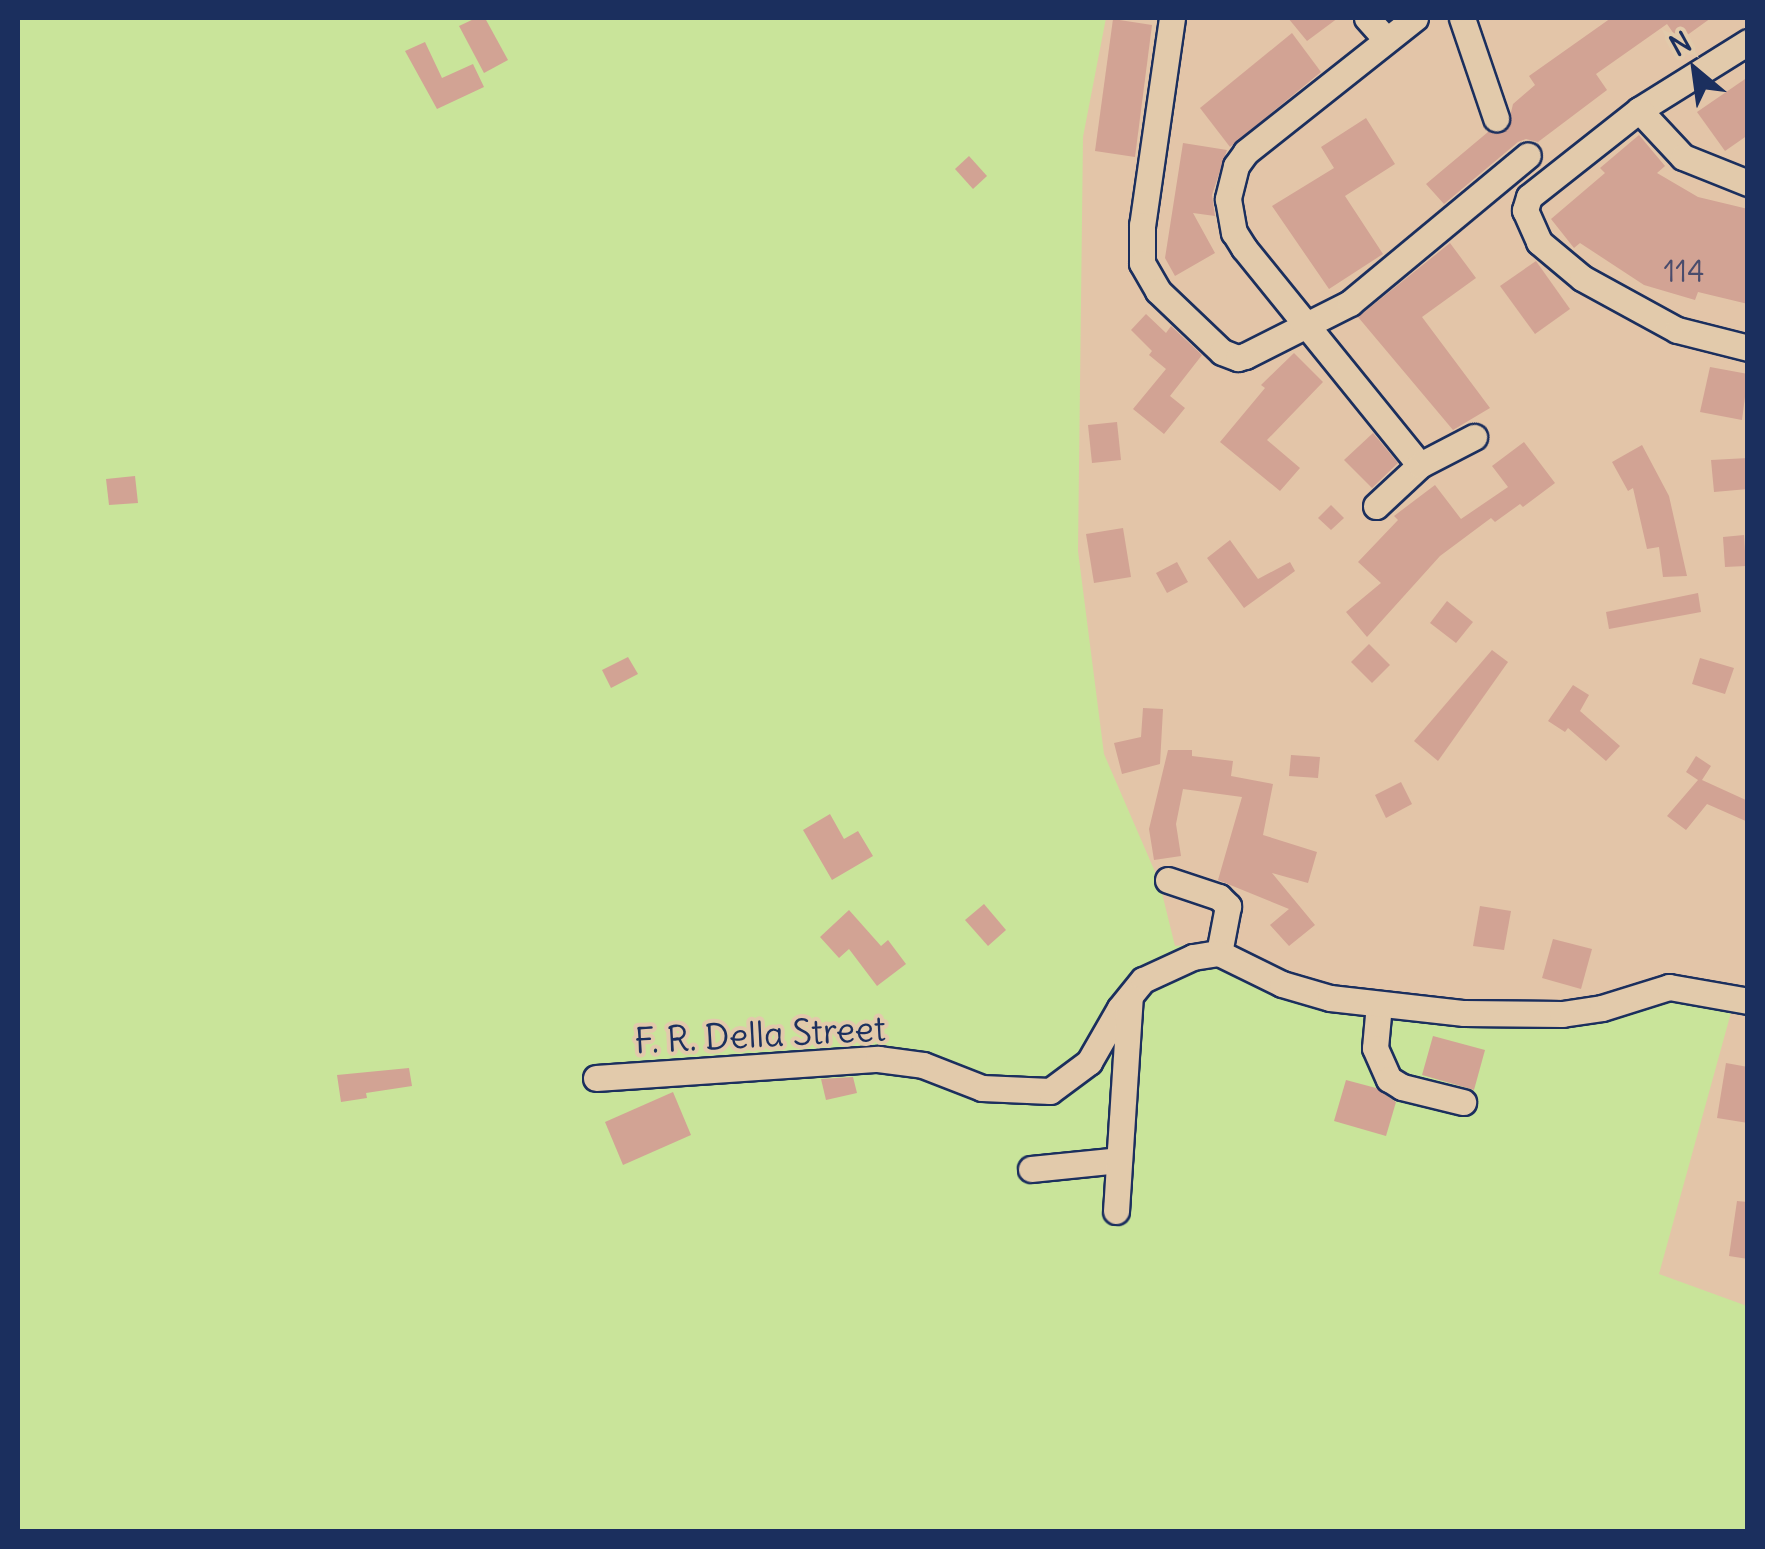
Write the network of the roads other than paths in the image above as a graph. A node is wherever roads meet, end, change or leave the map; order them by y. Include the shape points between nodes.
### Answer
1 (1172, 18) edge
2 (1367, 18) edge
3 (1415, 18) edge
4 (1462, 18) edge
5 (1386, 40) junction
6 (1748, 42) edge
7 (1639, 110) junction
8 (1496, 118) dead end
9 (1528, 155) dead end
10 (1748, 183) edge
11 (1304, 328) junction
12 (1748, 348) edge
13 (1474, 437) dead end
14 (1420, 466) junction
15 (1376, 506) dead end
16 (1168, 880) dead end
17 (1219, 953) junction
18 (1131, 992) junction
19 (1748, 1001) edge
20 (1380, 1004) junction
21 (596, 1078) dead end
22 (1463, 1102) dead end
23 (1119, 1160) junction
24 (1031, 1168) dead end
25 (1116, 1212) dead end

1 - 11 street via 1142,225 1148,277 1222,352 1238,358
2 - 5 street
3 - 5 street
4 - 8 street
5 - 11 street via 1246,152 1231,180 1234,232
6 - 7 street
7 - 10 street via 1682,157
7 - 12 street via 1529,197 1527,225 1556,259 1618,300 1676,330
9 - 11 street via 1350,303
11 - 14 street
13 - 14 street
14 - 15 street
16 - 17 street via 1224,900 1230,911
17 - 18 street, F. R. Della Street via 1162,970
17 - 20 street via 1282,984
18 - 21 street, F. R. Della Street via 1089,1062 1050,1091 982,1088 923,1066 878,1059
18 - 23 street
19 - 20 street via 1669,986 1562,1014
20 - 22 street via 1375,1048 1389,1079
23 - 24 street
23 - 25 street

